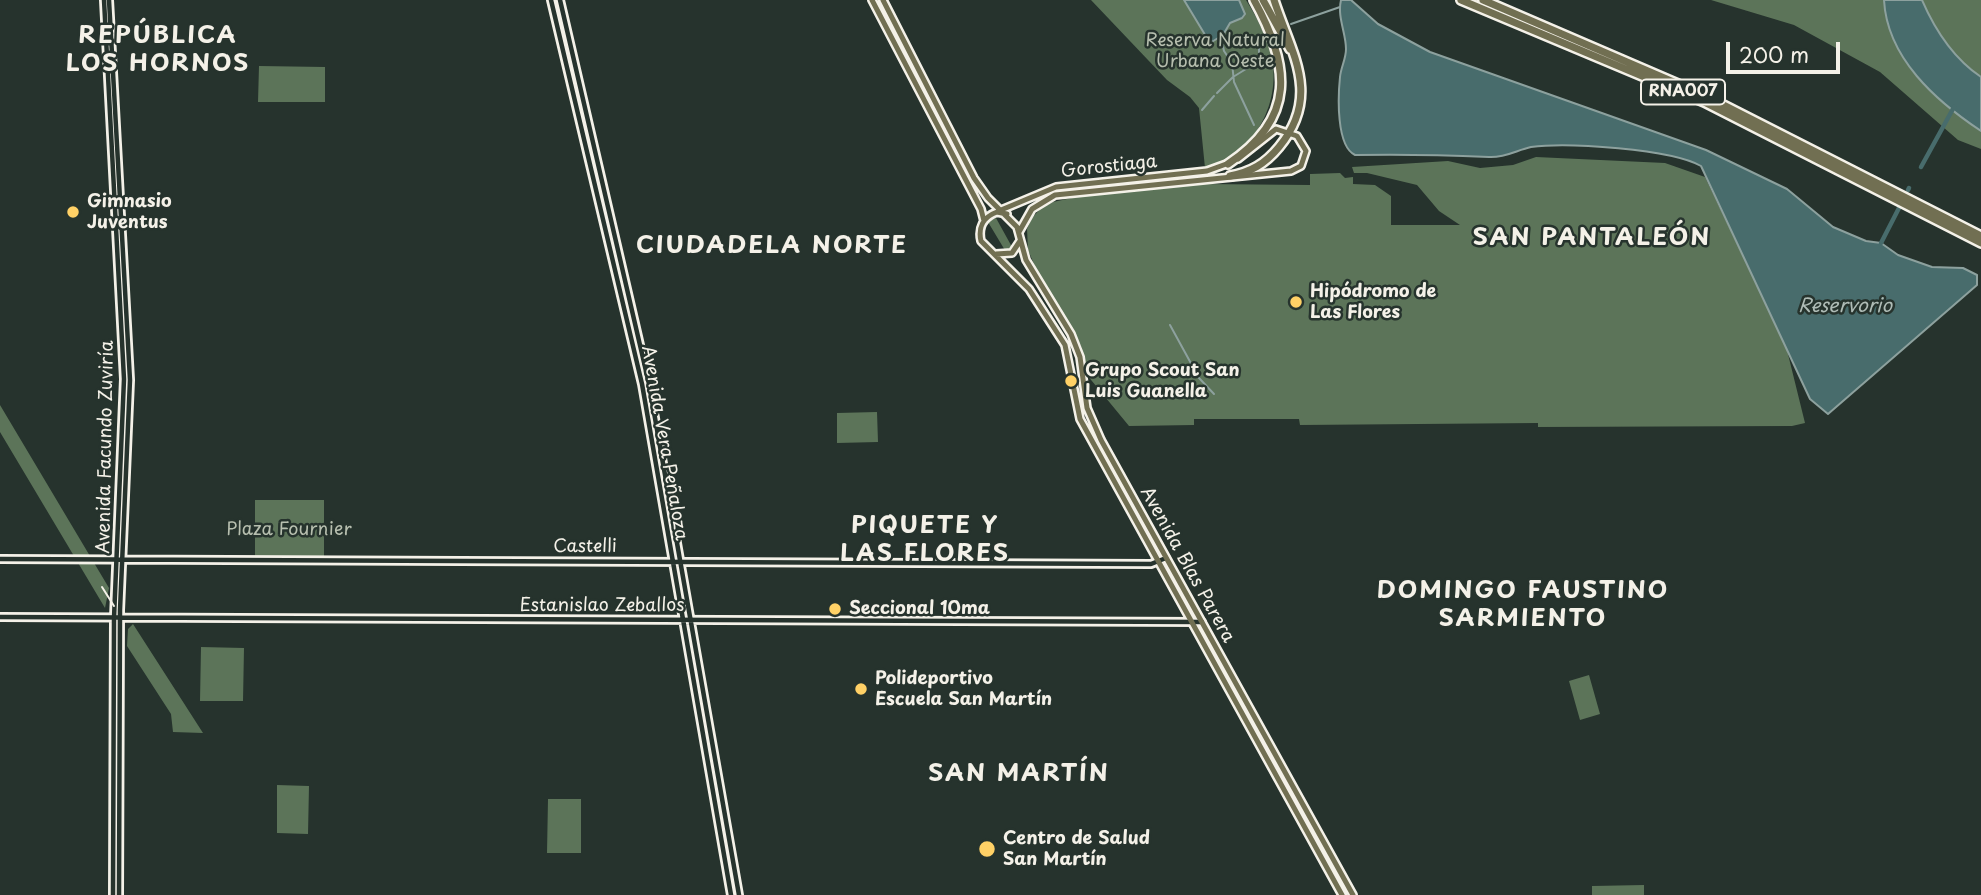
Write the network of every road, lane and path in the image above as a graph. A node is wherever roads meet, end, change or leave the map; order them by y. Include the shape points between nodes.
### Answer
1 (106, 0) edge
2 (551, 0) edge
3 (561, 0) edge
4 (872, 0) edge
5 (883, 0) edge
6 (1254, 0) edge
7 (1264, 0) edge
8 (1274, 0) edge
9 (1454, 0) edge
10 (1461, 0) edge
11 (1483, 0) edge
12 (1501, 16) junction
13 (1297, 62) junction
14 (1291, 132) junction
15 (1228, 164) junction
16 (1230, 176) junction
17 (1115, 180) junction
18 (1115, 188) junction
19 (1899, 197) junction
20 (1918, 207) junction
21 (1002, 212) junction
22 (984, 221) junction
23 (1019, 232) junction
24 (1981, 236) edge
25 (1020, 241) junction
26 (1981, 243) edge
27 (993, 253) junction
28 (1167, 557) junction
29 (0, 559) edge
30 (119, 560) junction
31 (680, 561) junction
32 (672, 562) junction
33 (1158, 563) junction
34 (116, 578) junction
35 (120, 610) junction
36 (0, 617) edge
37 (114, 618) junction
38 (121, 618) junction
39 (152, 618) junction
40 (681, 620) junction
41 (690, 620) junction
42 (1203, 622) junction
43 (1192, 623) junction
44 (113, 895) edge
45 (119, 895) edge
46 (731, 895) edge
47 (739, 895) edge
48 (1342, 895) edge
49 (1353, 895) edge

1 - 30 main road, Avenida Facundo Zuviría via 130,380
2 - 32 main road, Avenida Vera Peñaloza via 642,384
3 - 31 main road, Avenida Vera Peñaloza via 641,343
4 - 22 main road
5 - 21 main road via 968,167
6 - 15 highway via 1276,42 1282,84 1268,126
7 - 13 highway
8 - 13 highway
9 - 12 highway
10 - 12 highway, RNA007
11 - 19 highway, RNA007 via 1695,91
12 - 19 highway, RNA007 via 1670,86
13 - 14 highway via 1301,95
14 - 15 main road, Gorostiaga via 1272,130 1250,152
14 - 16 highway via 1259,166
14 - 16 main road, Gorostiaga via 1306,151 1298,169
15 - 17 main road, Gorostiaga via 1207,171
16 - 18 main road, Gorostiaga
17 - 18 main road
17 - 21 main road, Gorostiaga via 1056,187
18 - 23 main road, Gorostiaga via 1048,197 1029,213
19 - 20 highway, RNA007
20 - 24 highway, RNA007
20 - 26 highway, RNA007
21 - 22 main road, Gorostiaga
21 - 23 main road
22 - 27 main road via 981,242
23 - 25 main road
25 - 27 main road via 1009,254
25 - 28 main road, Avenida Blas Parera via 1026,260 1077,346 1094,426
27 - 33 main road, Avenida Blas Parera via 1030,289 1065,345 1080,419
28 - 33 main road
28 - 42 main road, Avenida Blas Parera
29 - 30 main road, Castelli
30 - 32 main road, Castelli
30 - 34 main road, Avenida Facundo Zuviría
30 - 35 main road, Avenida Facundo Zuviría
31 - 32 main road, Castelli
31 - 33 main road, Castelli
31 - 41 main road, Avenida Vera Peñaloza
32 - 40 main road, Avenida Vera Peñaloza
33 - 43 main road, Avenida Blas Parera
34 - 35 main road
34 - 37 main road, Avenida Facundo Zuviría
35 - 38 main road, Avenida Facundo Zuviría
35 - 39 main road
36 - 37 main road, Estanislao Zeballos
37 - 38 main road, Estanislao Zeballos
37 - 44 main road, Avenida Facundo Zuviría
38 - 39 main road, Estanislao Zeballos
38 - 45 main road, Avenida Facundo Zuviría
39 - 40 main road, Estanislao Zeballos
40 - 41 main road, Estanislao Zeballos
40 - 46 main road, Avenida Vera Peñaloza
41 - 43 main road, Estanislao Zeballos
41 - 47 main road, Avenida Vera Peñaloza
42 - 43 main road, Estanislao Zeballos
42 - 49 main road, Avenida Blas Parera
43 - 48 main road, Avenida Blas Parera

